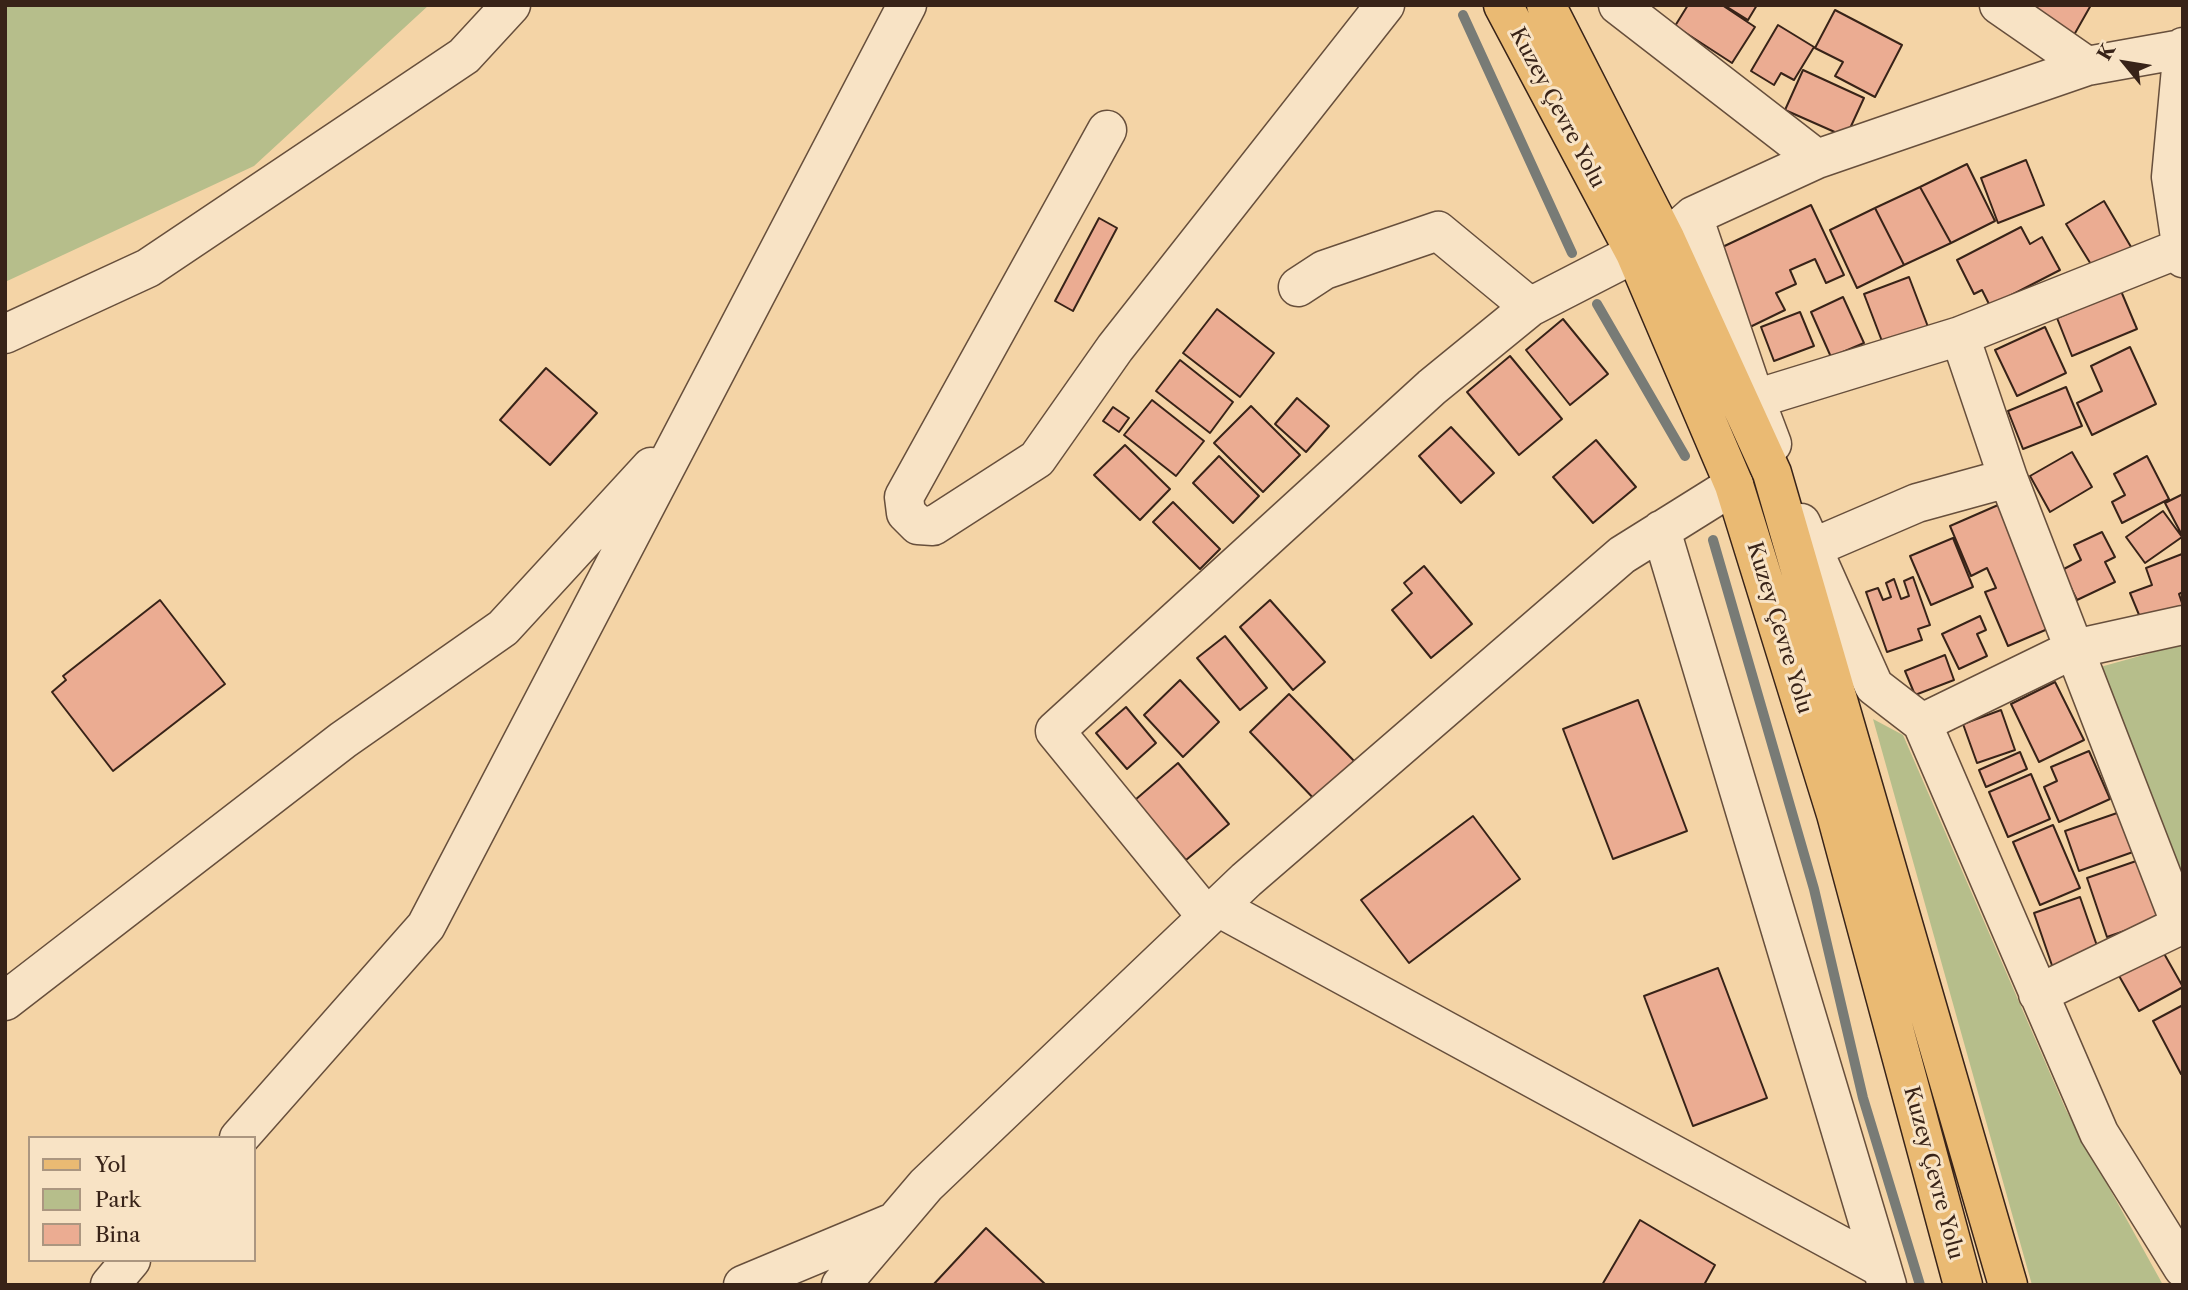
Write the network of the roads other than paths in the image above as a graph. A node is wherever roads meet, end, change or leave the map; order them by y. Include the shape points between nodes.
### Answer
1 (511, 5) edge
2 (907, 5) edge
3 (1385, 5) edge
4 (1503, 5) edge
5 (1546, 5) edge
6 (1618, 5) edge
7 (1998, 5) edge
8 (2182, 48) edge
9 (2087, 66) junction
10 (1107, 130) dead end
11 (1817, 159) junction
12 (2177, 170) edge
13 (1665, 236) junction
14 (2182, 253) edge
15 (1297, 287) dead end
16 (1530, 307) junction
17 (5, 334) edge
18 (1960, 336) junction
19 (1755, 399) junction
20 (686, 429) junction
21 (2008, 478) junction
22 (1734, 485) junction
23 (1661, 530) junction
24 (1810, 549) junction
25 (2183, 625) edge
26 (2074, 649) junction
27 (1922, 723) junction
28 (1212, 912) junction
29 (2182, 924) edge
30 (2038, 994) junction
31 (5, 1001) edge
32 (241, 1136) edge
33 (894, 1222) junction
34 (129, 1262) edge
35 (2183, 1268) edge
36 (1884, 1276) edge
37 (110, 1285) edge
38 (743, 1285) edge
39 (841, 1285) edge
40 (1963, 1285) edge
41 (2008, 1285) edge

1 - 17 street via 464,56 148,268
2 - 20 street
3 - 10 street via 1115,348 1037,458 933,526 918,524 905,513 904,497
4 - 13 main road, Kuzey Çevre Yolu
5 - 13 main road, Kuzey Çevre Yolu
6 - 11 street
7 - 9 street
8 - 9 street
8 - 12 street
9 - 11 street
11 - 13 street
12 - 14 street
13 - 16 street
13 - 19 street
13 - 22 main road, Kuzey Çevre Yolu
13 - 41 main road, Kuzey Çevre Yolu via 1772,473
14 - 18 street
15 - 16 street via 1324,270 1438,231
16 - 28 street via 1432,387 1055,731
18 - 19 street
18 - 21 street
19 - 24 street
20 - 31 street via 503,628 343,740
20 - 32 street via 426,926
21 - 24 street via 1917,503
21 - 26 street
22 - 23 street
22 - 40 main road, Kuzey Çevre Yolu via 1836,814
23 - 28 street via 1622,555
23 - 36 street
24 - 27 street via 1874,686
25 - 26 street
26 - 27 street
26 - 29 street
27 - 30 street
28 - 33 street via 926,1185
28 - 36 street
29 - 30 street
30 - 35 street via 2099,1133
33 - 38 street
33 - 39 street
34 - 37 street

